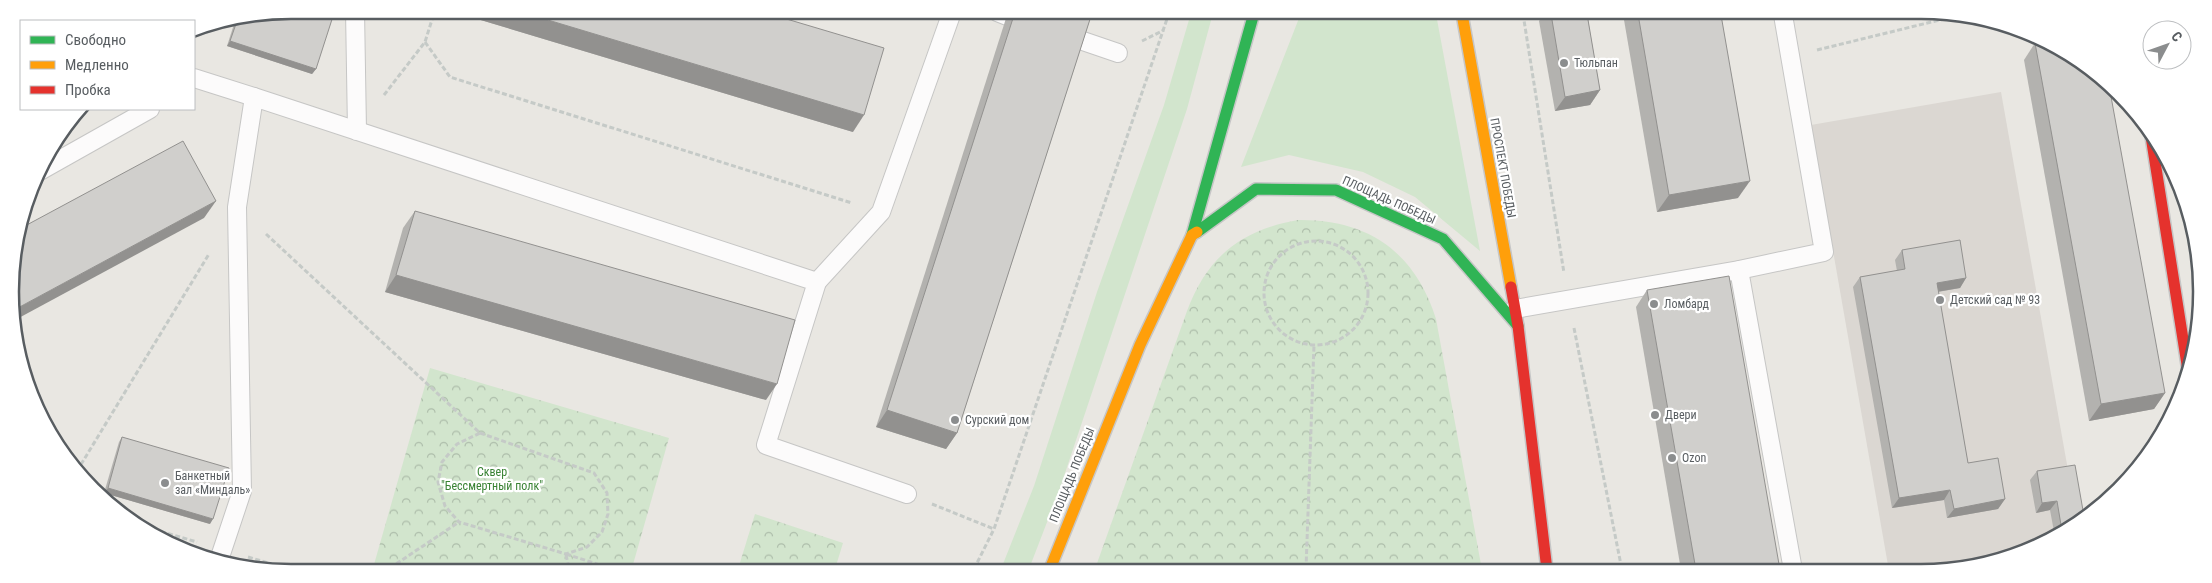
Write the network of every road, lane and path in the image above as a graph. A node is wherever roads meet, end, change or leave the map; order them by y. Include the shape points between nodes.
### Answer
1 (355, 19) edge
2 (431, 19) edge
3 (950, 19) edge
4 (1167, 19) edge
5 (1252, 19) edge
6 (1463, 19) edge
7 (1784, 19) edge
8 (1942, 19) edge
9 (1077, 39) edge
10 (425, 42) junction
11 (1118, 54) dead end
12 (1790, 56) junction
13 (196, 81) edge
14 (254, 97) junction
15 (148, 110) edge
16 (357, 131) junction
17 (2153, 149) edge
18 (50, 165) edge
19 (237, 207) junction
20 (882, 212) junction
21 (1192, 234) junction
22 (212, 250) dead end
23 (1739, 270) junction
24 (817, 282) junction
25 (1515, 309) junction
26 (1518, 326) junction
27 (1314, 345) junction
28 (2187, 351) edge
29 (480, 433) junction
30 (81, 465) edge
31 (907, 494) joint
32 (459, 522) junction
33 (994, 529) junction
34 (566, 554) junction
35 (221, 555) edge
36 (396, 564) edge
37 (568, 564) edge
38 (597, 564) edge
39 (976, 564) edge
40 (1052, 564) edge
41 (1306, 564) edge
42 (1546, 564) edge
43 (1792, 564) edge

1 - 16 lane
2 - 10 path
3 - 20 lane
4 - 33 path
5 - 21 main road
6 - 25 main road, ПРОСПЕКТ ПОБЕДЫ
7 - 12 lane
8 - 12 path
9 - 11 lane
10 - 16 path
10 - 20 path via 450,76
12 - 23 lane via 1824,252
13 - 14 lane
14 - 16 lane
14 - 19 lane
15 - 18 lane
16 - 24 lane
17 - 28 main road
19 - 29 path
19 - 35 lane via 242,491
20 - 24 lane
21 - 26 main road, ПЛОЩАДЬ ПОБЕДЫ via 1256,189 1336,190 1443,239
21 - 40 main road, ПЛОЩАДЬ ПОБЕДЫ via 1140,345
22 - 30 path
23 - 25 lane
23 - 43 lane
24 - 31 lane via 766,445
25 - 26 main road, ПРОСПЕКТ ПОБЕДЫ
26 - 42 main road
27 - 27 path via 1334,342 1351,332 1366,309 1368,288 1363,268 1355,257 1338,245 1319,240 1298,244 1280,254 1269,270 1264,290 1267,311 1278,328 1294,340
27 - 41 path
29 - 32 path via 457,444 442,462 438,482 445,506
29 - 34 path via 594,473 606,493 608,514 602,532 586,547
31 - 33 path
32 - 34 path
32 - 36 path
33 - 39 path
34 - 37 path
34 - 38 path

